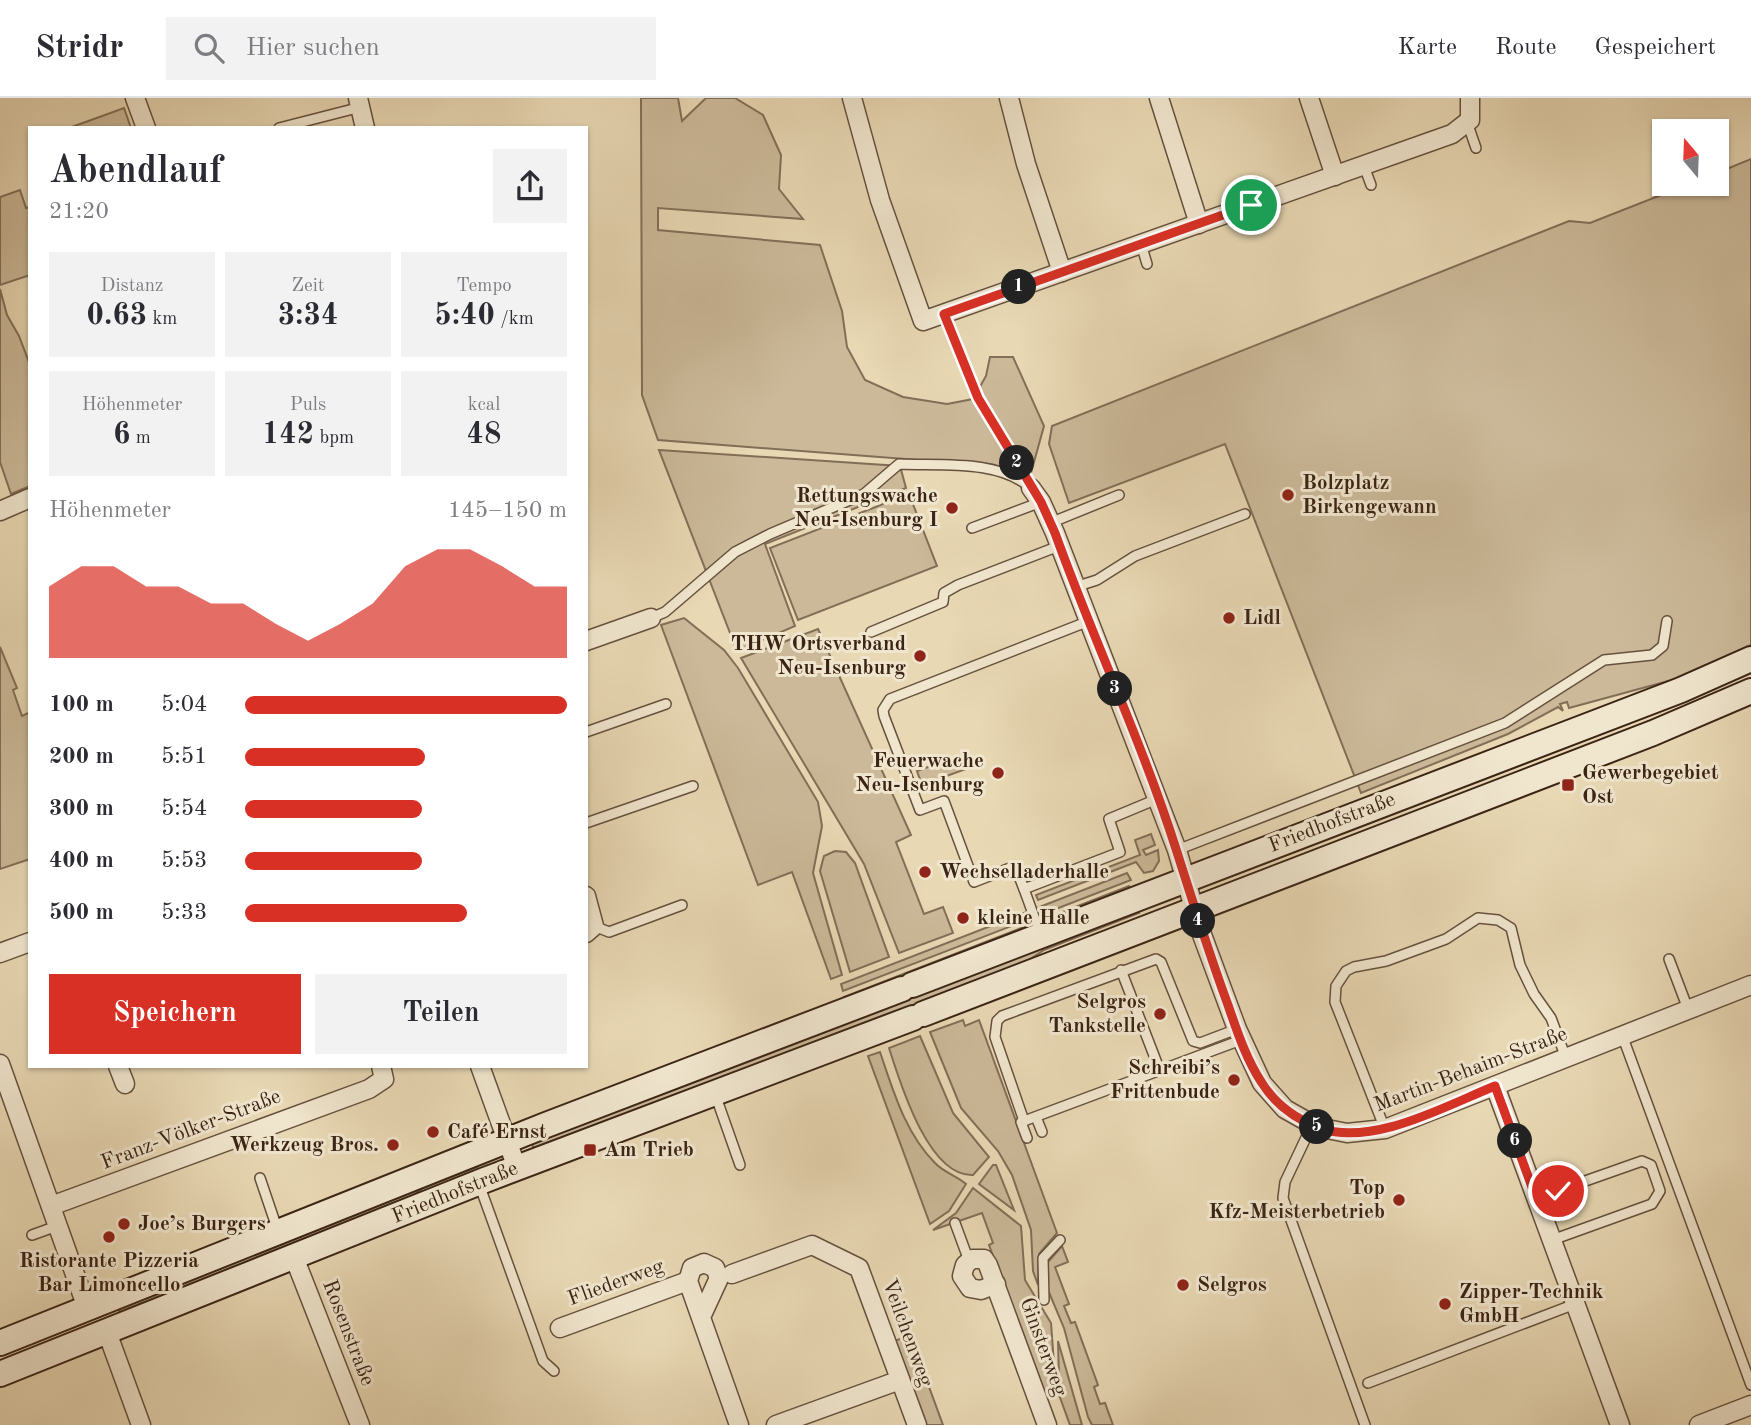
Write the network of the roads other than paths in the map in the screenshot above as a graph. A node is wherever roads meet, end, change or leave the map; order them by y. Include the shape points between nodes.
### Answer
1 (135, 98) edge
2 (852, 98) edge
3 (1009, 98) edge
4 (1159, 98) edge
5 (1309, 98) edge
6 (1470, 98) edge
7 (359, 103) edge
8 (1467, 122) junction
9 (145, 126) edge
10 (285, 126) edge
11 (365, 126) edge
12 (1476, 148) dead end
13 (1364, 166) junction
14 (1335, 176) junction
15 (1370, 185) dead end
16 (1251, 205) junction
17 (1199, 224) junction
18 (1257, 225) dead end
19 (1141, 244) junction
20 (1147, 264) dead end
21 (1062, 272) junction
22 (944, 314) junction
23 (1036, 495) junction
24 (1119, 495) dead end
25 (28, 499) edge
26 (0, 511) edge
27 (1245, 514) dead end
28 (1050, 523) junction
29 (972, 528) dead end
30 (1059, 545) junction
31 (1075, 587) junction
32 (651, 618) joint
33 (1089, 621) junction
34 (1667, 621) dead end
35 (871, 632) dead end
36 (588, 640) edge
37 (1751, 659) edge
38 (1751, 691) edge
39 (666, 704) dead end
40 (588, 731) edge
41 (693, 786) dead end
42 (1157, 799) junction
43 (588, 822) edge
44 (1177, 850) junction
45 (1185, 880) junction
46 (1024, 889) junction
47 (682, 905) dead end
48 (1194, 910) junction
49 (590, 929) edge
50 (1041, 936) junction
51 (28, 943) edge
52 (0, 953) edge
53 (1669, 959) dead end
54 (1121, 970) junction
55 (1751, 985) edge
56 (1688, 1009) junction
57 (1239, 1035) junction
58 (1622, 1035) junction
59 (1566, 1058) junction
60 (0, 1064) edge
61 (119, 1068) edge
62 (481, 1068) edge
63 (1160, 1071) junction
64 (383, 1072) edge
65 (125, 1084) dead end
66 (1495, 1086) junction
67 (715, 1093) junction
68 (1036, 1117) junction
69 (1024, 1121) junction
70 (1312, 1125) junction
71 (1385, 1129) junction
72 (1042, 1132) dead end
73 (1027, 1138) dead end
74 (507, 1141) junction
75 (740, 1165) dead end
76 (517, 1168) junction
77 (260, 1178) dead end
78 (478, 1183) junction
79 (1536, 1198) junction
80 (51, 1206) junction
81 (955, 1223) dead end
82 (57, 1226) junction
83 (279, 1233) junction
84 (32, 1235) dead end
85 (1060, 1240) dead end
86 (1552, 1240) junction
87 (294, 1257) junction
88 (969, 1261) junction
89 (732, 1274) dead end
90 (688, 1282) junction
91 (996, 1284) junction
92 (1044, 1300) dead end
93 (1575, 1304) junction
94 (87, 1308) junction
95 (701, 1317) junction
96 (560, 1328) dead end
97 (102, 1334) junction
98 (0, 1343) edge
99 (554, 1371) dead end
100 (0, 1374) edge
101 (900, 1380) junction
102 (1368, 1383) dead end
103 (1751, 1384) edge
104 (1751, 1405) edge
105 (141, 1425) edge
106 (360, 1425) edge
107 (739, 1425) edge
108 (776, 1425) edge
109 (917, 1425) edge
110 (1047, 1425) edge
111 (1365, 1425) edge
112 (1620, 1425) edge
113 (1699, 1425) edge

1 - 9 street
2 - 22 street via 880,200 923,321
3 - 21 street
4 - 17 street
5 - 14 street
6 - 8 street via 1471,120
7 - 10 lane
7 - 11 street
8 - 12 lane
8 - 13 street via 1452,134
13 - 14 street
13 - 15 lane
14 - 16 street
16 - 17 street
16 - 18 lane
17 - 19 street
19 - 20 lane
19 - 21 street
21 - 22 street
22 - 23 lane via 978,398
23 - 28 street, Martin-Behaim-Straße
23 - 29 lane
23 - 32 lane via 1016,476 996,470 899,464 864,494 735,552 665,612
24 - 28 lane
25 - 26 street
27 - 31 lane via 1135,556 1097,580
28 - 30 street, Martin-Behaim-Straße
30 - 31 street, Martin-Behaim-Straße
30 - 35 lane via 958,585 944,593 943,602
31 - 33 street, Martin-Behaim-Straße
32 - 36 street
33 - 42 street, Martin-Behaim-Straße
33 - 46 lane via 890,699 883,710 920,810 944,801 974,882 1015,866
34 - 44 lane via 1663,646 1652,655 1604,660 1505,723
37 - 45 main road, Friedhofstraße
38 - 48 main road, Friedhofstraße
39 - 40 lane
41 - 43 lane
42 - 44 street, Martin-Behaim-Straße
42 - 46 lane via 1109,819 1120,852
44 - 45 street, Martin-Behaim-Straße
45 - 48 street, Martin-Behaim-Straße
45 - 50 main road, Friedhofstraße
46 - 50 lane
47 - 49 lane via 609,932
48 - 57 street, Martin-Behaim-Straße
48 - 67 main road, Friedhofstraße
50 - 74 main road, Friedhofstraße
51 - 52 street
53 - 56 lane
54 - 57 lane via 1151,959 1161,961 1193,1041
54 - 63 lane
54 - 69 lane via 997,1021 995,1037
55 - 56 street, Martin-Behaim-Straße
56 - 58 street, Martin-Behaim-Straße
57 - 63 lane
57 - 70 street, Martin-Behaim-Straße via 1273,1097
58 - 59 street, Martin-Behaim-Straße
58 - 103 lane
59 - 66 street, Martin-Behaim-Straße
59 - 71 lane via 1552,1018 1520,965 1511,928 1498,920 1478,918 1446,939 1386,961 1354,967 1336,986 1335,1002
60 - 80 street
61 - 65 street
62 - 74 street
63 - 68 lane
64 - 80 street, Franz-Völker-Straße via 380,1084
66 - 71 street, Martin-Behaim-Straße
66 - 79 street
67 - 75 lane
67 - 76 main road, Friedhofstraße
68 - 69 lane
68 - 72 lane
69 - 73 lane
70 - 71 street, Martin-Behaim-Straße via 1347,1133
70 - 111 lane via 1289,1171 1283,1198
74 - 76 street
74 - 83 main road, Friedhofstraße
76 - 78 main road, Friedhofstraße
77 - 83 lane
78 - 87 main road, Friedhofstraße
78 - 99 lane via 542,1361
79 - 86 street
79 - 86 lane via 1642,1161 1651,1166 1660,1191 1652,1203
80 - 82 street
81 - 88 lane
82 - 84 lane
82 - 94 street
83 - 94 main road, Friedhofstraße
85 - 92 lane via 1043,1258
86 - 93 street
87 - 97 main road, Friedhofstraße
87 - 106 street, Rosenstraße
88 - 91 street, Ginsterweg via 980,1258 987,1262
88 - 91 street, Ginsterweg via 962,1273 966,1285 981,1290
89 - 101 street, Veilchenweg via 812,1245 859,1268
90 - 95 street, Fliederweg
90 - 95 street, Fliederweg via 689,1272 699,1263 711,1265 719,1275
90 - 96 street, Fliederweg
91 - 110 street, Ginsterweg
93 - 102 lane
93 - 112 street
94 - 97 main road
94 - 98 main road, Friedhofstraße
95 - 107 street, Fliederweg
97 - 100 main road, Friedhofstraße
97 - 105 street
101 - 108 street
101 - 109 street, Veilchenweg
104 - 113 street

